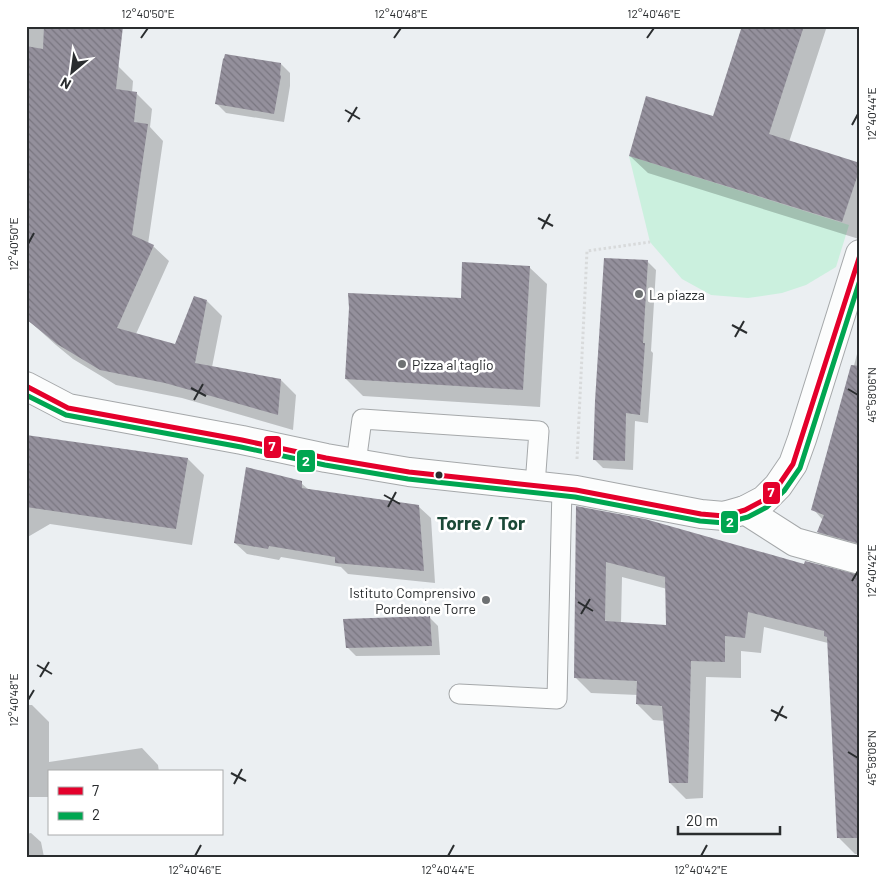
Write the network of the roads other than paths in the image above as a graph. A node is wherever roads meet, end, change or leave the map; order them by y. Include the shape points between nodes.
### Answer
1 (860, 254) edge
2 (26, 386) edge
3 (356, 463) junction
4 (535, 485) junction
5 (569, 489) junction
6 (745, 510) junction
7 (860, 560) edge
8 (458, 694) dead end

1 - 6 street via 793,464 764,500
2 - 3 street via 68,408
3 - 4 street
3 - 4 lane via 362,419 539,431
4 - 5 street
5 - 6 street via 701,514 724,516
5 - 8 lane via 557,699
6 - 7 street via 794,542

